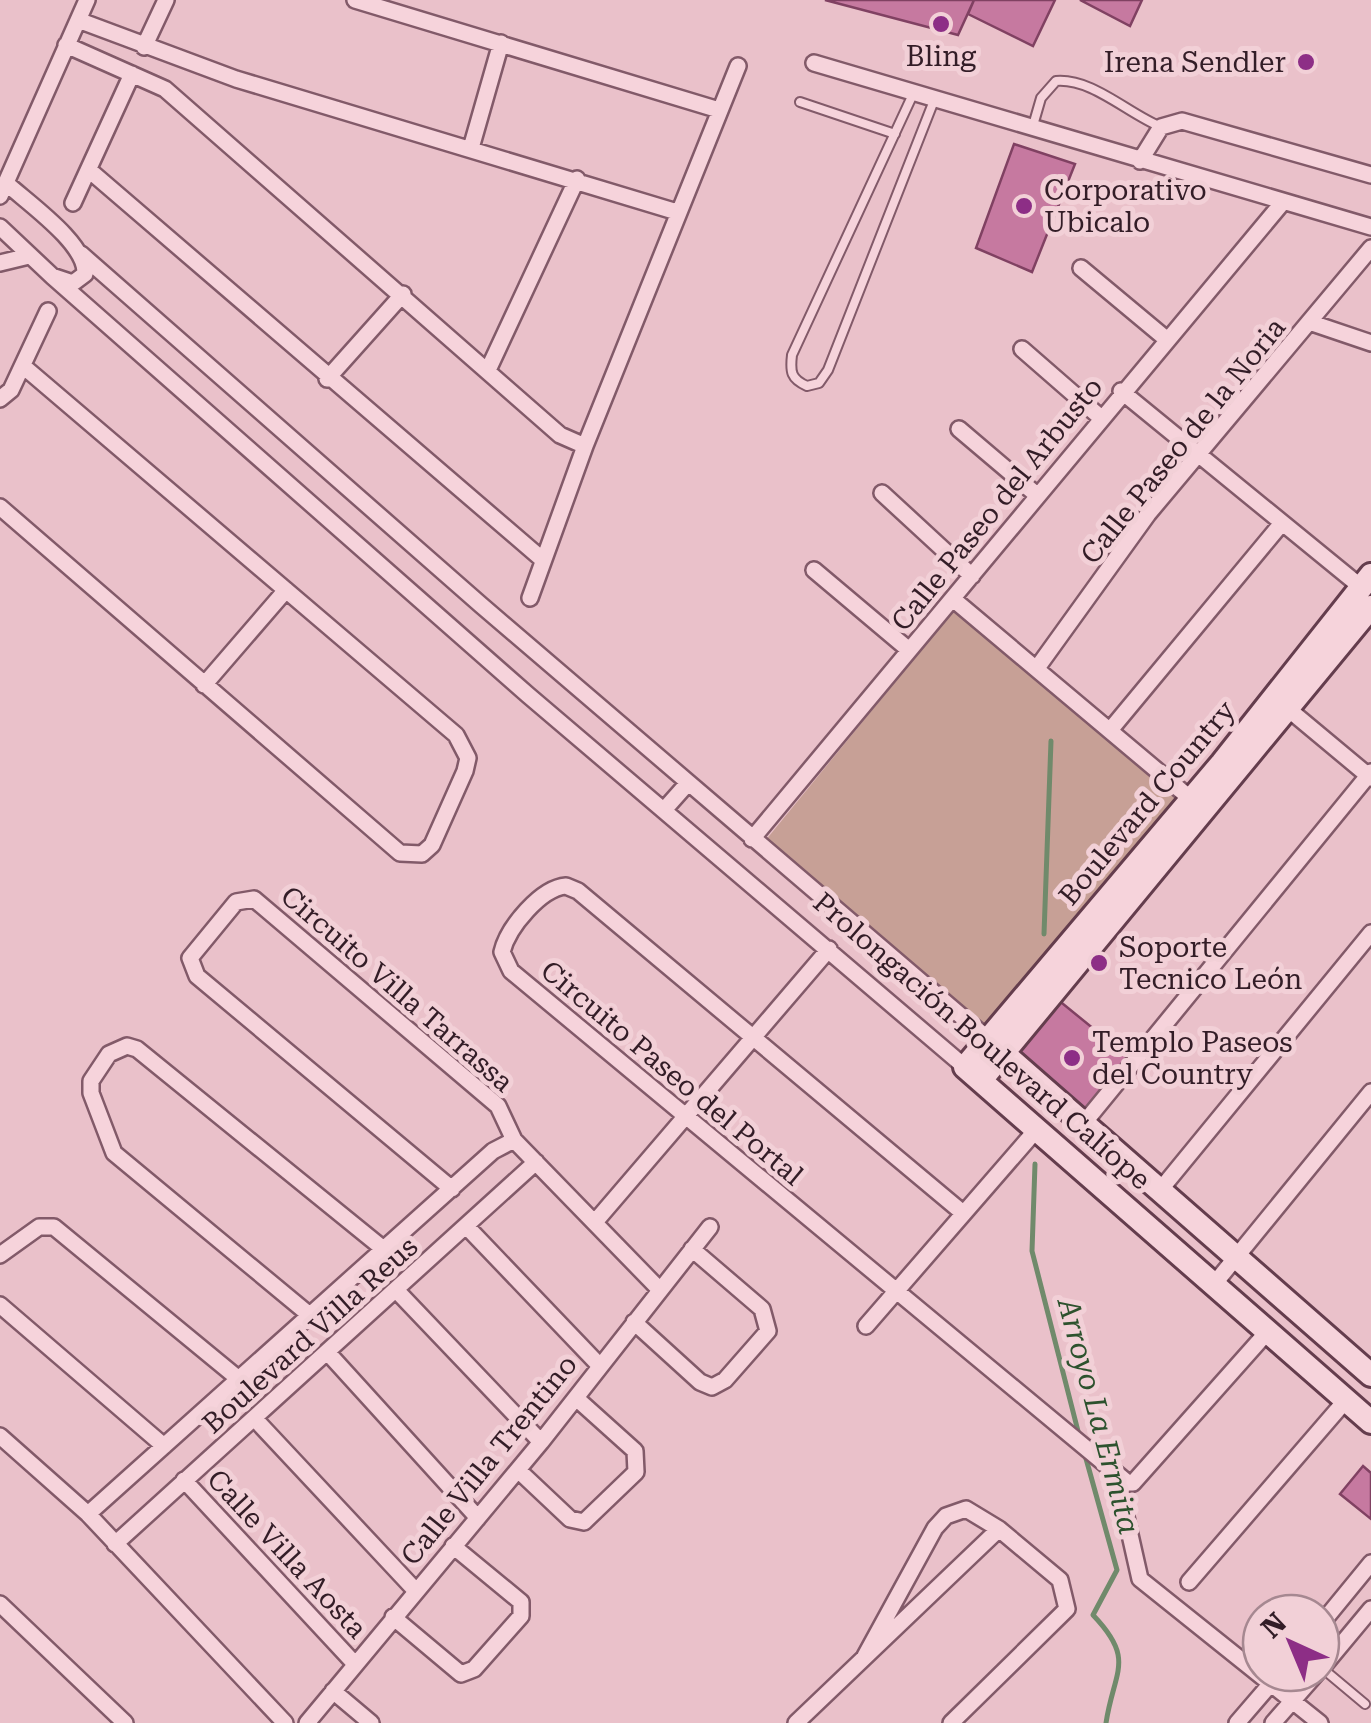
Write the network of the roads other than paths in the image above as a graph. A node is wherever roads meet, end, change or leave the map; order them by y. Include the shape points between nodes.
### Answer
1 (86, 0) edge
2 (166, 0) edge
3 (355, 0) edge
4 (78, 20) junction
5 (501, 43) junction
6 (66, 45) junction
7 (144, 46) junction
8 (814, 63) dead end
9 (738, 66) dead end
10 (132, 74) junction
11 (914, 92) junction
12 (935, 98) junction
13 (800, 102) dead end
14 (719, 110) junction
15 (1161, 127) junction
16 (1032, 128) junction
17 (895, 134) junction
18 (471, 148) junction
19 (1140, 161) junction
20 (89, 170) junction
21 (1371, 175) edge
22 (577, 180) junction
23 (3, 189) edge
24 (1282, 202) junction
25 (73, 203) dead end
26 (677, 212) junction
27 (0, 227) edge
28 (1371, 228) edge
29 (1371, 248) edge
30 (82, 254) junction
31 (28, 256) junction
32 (0, 262) edge
33 (1081, 268) dead end
34 (52, 276) junction
35 (403, 294) junction
36 (48, 311) dead end
37 (1312, 322) junction
38 (1165, 338) junction
39 (1371, 342) edge
40 (1022, 349) dead end
41 (23, 366) junction
42 (488, 370) junction
43 (327, 379) junction
44 (1121, 391) junction
45 (0, 399) edge
46 (1100, 417) junction
47 (958, 428) dead end
48 (585, 446) junction
49 (1200, 455) junction
50 (882, 493) dead end
51 (1038, 496) junction
52 (0, 507) edge
53 (1282, 523) junction
54 (543, 560) junction
55 (814, 570) dead end
56 (972, 576) junction
57 (286, 590) junction
58 (1368, 590) edge
59 (530, 598) dead end
60 (953, 599) junction
61 (908, 650) junction
62 (1037, 668) junction
63 (204, 685) junction
64 (1281, 704) junction
65 (1111, 729) junction
66 (1370, 775) edge
67 (688, 783) junction
68 (1190, 799) junction
69 (664, 810) junction
70 (752, 840) junction
71 (1371, 933) edge
72 (829, 949) junction
73 (752, 1038) junction
74 (996, 1046) junction
75 (973, 1073) junction
76 (1371, 1092) edge
77 (685, 1116) junction
78 (1084, 1123) junction
79 (1037, 1129) junction
80 (514, 1140) junction
81 (536, 1162) junction
82 (452, 1189) junction
83 (1161, 1189) junction
84 (963, 1213) junction
85 (596, 1222) junction
86 (710, 1227) dead end
87 (468, 1228) junction
88 (692, 1249) junction
89 (386, 1252) junction
90 (0, 1254) edge
91 (1238, 1255) junction
92 (1215, 1283) junction
93 (659, 1289) junction
94 (398, 1292) junction
95 (896, 1292) junction
96 (0, 1305) edge
97 (312, 1317) junction
98 (634, 1322) junction
99 (866, 1326) dead end
100 (1269, 1330) junction
101 (329, 1354) junction
102 (599, 1365) junction
103 (1371, 1375) edge
104 (240, 1380) junction
105 (576, 1398) junction
106 (1346, 1400) junction
107 (254, 1418) junction
108 (1371, 1422) edge
109 (0, 1436) edge
110 (541, 1442) junction
111 (164, 1446) junction
112 (518, 1470) junction
113 (184, 1480) junction
114 (88, 1514) junction
115 (1126, 1517) dead end
116 (478, 1518) junction
117 (999, 1529) junction
118 (115, 1544) junction
119 (453, 1546) junction
120 (1371, 1563) edge
121 (1189, 1582) dead end
122 (415, 1590) junction
123 (1341, 1600) edge
124 (0, 1604) edge
125 (1371, 1609) edge
126 (393, 1617) junction
127 (1341, 1645) edge
128 (1241, 1653) edge
129 (865, 1656) junction
130 (354, 1663) junction
131 (1341, 1686) edge
132 (333, 1691) junction
133 (1264, 1693) edge
134 (1287, 1693) edge
135 (1301, 1693) edge
136 (1294, 1702) junction
137 (1365, 1704) dead end
138 (120, 1721) edge
139 (286, 1723) edge
140 (307, 1723) edge
141 (371, 1723) edge
142 (796, 1723) edge
143 (951, 1723) edge
144 (1237, 1723) edge
145 (1273, 1723) edge
146 (1320, 1723) edge

1 - 4 street
2 - 7 street
3 - 5 street
4 - 6 street
4 - 7 street
5 - 14 street
5 - 18 street
6 - 10 street
6 - 23 street
7 - 18 street
8 - 11 street
9 - 14 street
10 - 20 street
10 - 35 street via 186,106
11 - 12 street
11 - 17 lane
12 - 16 street
12 - 17 lane via 828,370 819,383 796,382 792,356
13 - 17 lane
14 - 26 street
15 - 16 lane via 1078,79 1056,81
15 - 19 street
15 - 21 street via 1182,121
16 - 19 street
18 - 22 street
19 - 24 street
20 - 25 street
20 - 43 street
22 - 26 street
22 - 42 street
23 - 30 street, Prolongación Boulevard Calíope
24 - 28 street
24 - 38 street, Calle Paseo del Arbusto
26 - 48 street
27 - 31 street, Prolongación Boulevard Calíope
29 - 37 street, Calle Paseo de la Noria
30 - 34 street via 86,268 78,282
30 - 67 street, Prolongación Boulevard Calíope
31 - 32 street
31 - 34 street, Prolongación Boulevard Calíope
33 - 38 street
34 - 69 street, Prolongación Boulevard Calíope
35 - 42 street
35 - 43 street
36 - 41 street
37 - 39 street
37 - 49 street, Calle Paseo de la Noria
38 - 44 street, Calle Paseo del Arbusto
40 - 46 street
41 - 45 street
41 - 57 street
42 - 48 street via 560,434
43 - 54 street
44 - 46 street, Calle Paseo del Arbusto
44 - 49 street
46 - 51 street, Calle Paseo del Arbusto
47 - 51 street
48 - 54 street
49 - 53 street
49 - 62 street, Calle Paseo de la Noria via 1148,514
50 - 56 street
51 - 56 street, Calle Paseo del Arbusto
52 - 63 street
53 - 58 street
53 - 65 street
54 - 59 street
55 - 61 street
56 - 60 street, Calle Paseo del Arbusto
57 - 63 street
57 - 63 street via 465,746 465,771 432,845 422,854 400,853
58 - 64 street, Boulevard Country
60 - 61 street, Calle Paseo del Arbusto
60 - 62 street
61 - 70 street, Calle Paseo del Arbusto
62 - 65 street
64 - 66 street
64 - 68 street, Boulevard Country
64 - 74 street, Boulevard Country
65 - 68 street
66 - 78 street
67 - 69 street
67 - 70 street, Prolongación Boulevard Calíope
68 - 74 street, Boulevard Country
69 - 72 street, Prolongación Boulevard Calíope
70 - 74 street, Prolongación Boulevard Calíope
71 - 83 street
72 - 73 street
72 - 75 street, Prolongación Boulevard Calíope
73 - 77 street
73 - 77 street, Circuito Paseo del Portal via 578,891 566,886 544,893 504,941 504,962
73 - 84 street, Circuito Paseo del Portal
74 - 75 street, Boulevard Country
74 - 78 street, Prolongación Boulevard Calíope
75 - 79 street, Prolongación Boulevard Calíope
76 - 91 street
77 - 85 street
77 - 95 street, Circuito Paseo del Portal
78 - 83 street, Prolongación Boulevard Calíope
79 - 84 street
79 - 92 street, Prolongación Boulevard Calíope
80 - 81 street
80 - 82 street, Boulevard Villa Reus
80 - 82 street, Circuito Villa Tarrassa via 498,1106 462,1071 254,899 236,902 190,958 197,976
81 - 85 street
81 - 87 street, Boulevard Villa Reus
82 - 89 street, Boulevard Villa Reus
83 - 91 street, Prolongación Boulevard Calíope
84 - 95 street
85 - 93 street
86 - 88 street, Calle Villa Trentino
87 - 94 street, Boulevard Villa Reus
87 - 102 street
88 - 93 street, Calle Villa Trentino
88 - 98 street via 762,1309 768,1332 712,1387
89 - 97 street, Boulevard Villa Reus
89 - 97 street via 138,1049 109,1054 93,1072 91,1093 114,1153
90 - 104 street via 39,1227 54,1227
91 - 92 street
91 - 103 street, Prolongación Boulevard Calíope
92 - 100 street, Prolongación Boulevard Calíope
93 - 98 street, Calle Villa Trentino
94 - 101 street, Boulevard Villa Reus
94 - 110 street
95 - 99 street
95 - 100 street, Circuito Paseo del Portal via 1133,1483
96 - 111 street
97 - 104 street, Boulevard Villa Reus
98 - 102 street, Calle Villa Trentino
100 - 106 street, Prolongación Boulevard Calíope
101 - 107 street, Boulevard Villa Reus
101 - 116 street
102 - 105 street, Calle Villa Trentino
104 - 111 street, Boulevard Villa Reus
105 - 110 street, Calle Villa Trentino
105 - 112 street via 635,1451 636,1472 584,1522 570,1519
106 - 108 street, Prolongación Boulevard Calíope
106 - 121 street
107 - 113 street, Boulevard Villa Reus
107 - 122 street
109 - 114 street
110 - 112 street, Calle Villa Trentino
111 - 114 street, Boulevard Villa Reus
112 - 116 street, Calle Villa Trentino
113 - 118 street, Boulevard Villa Reus
113 - 130 street, Calle Villa Aosta
114 - 118 street
115 - 128 street via 1140,1579
116 - 119 street, Calle Villa Trentino
117 - 129 street
117 - 129 street via 966,1509 946,1516
117 - 143 street via 1060,1580 1067,1610
118 - 139 street
119 - 122 street, Calle Villa Trentino
119 - 126 street via 521,1602 521,1616 474,1669 461,1674
120 - 123 street
122 - 126 street, Calle Villa Trentino
124 - 138 street
125 - 127 street
126 - 130 street, Calle Villa Trentino
129 - 142 street
130 - 132 street, Calle Villa Trentino
131 - 137 lane
132 - 140 street, Calle Villa Trentino
132 - 141 street
133 - 144 street
134 - 136 street
135 - 136 street
136 - 145 street
136 - 146 street

